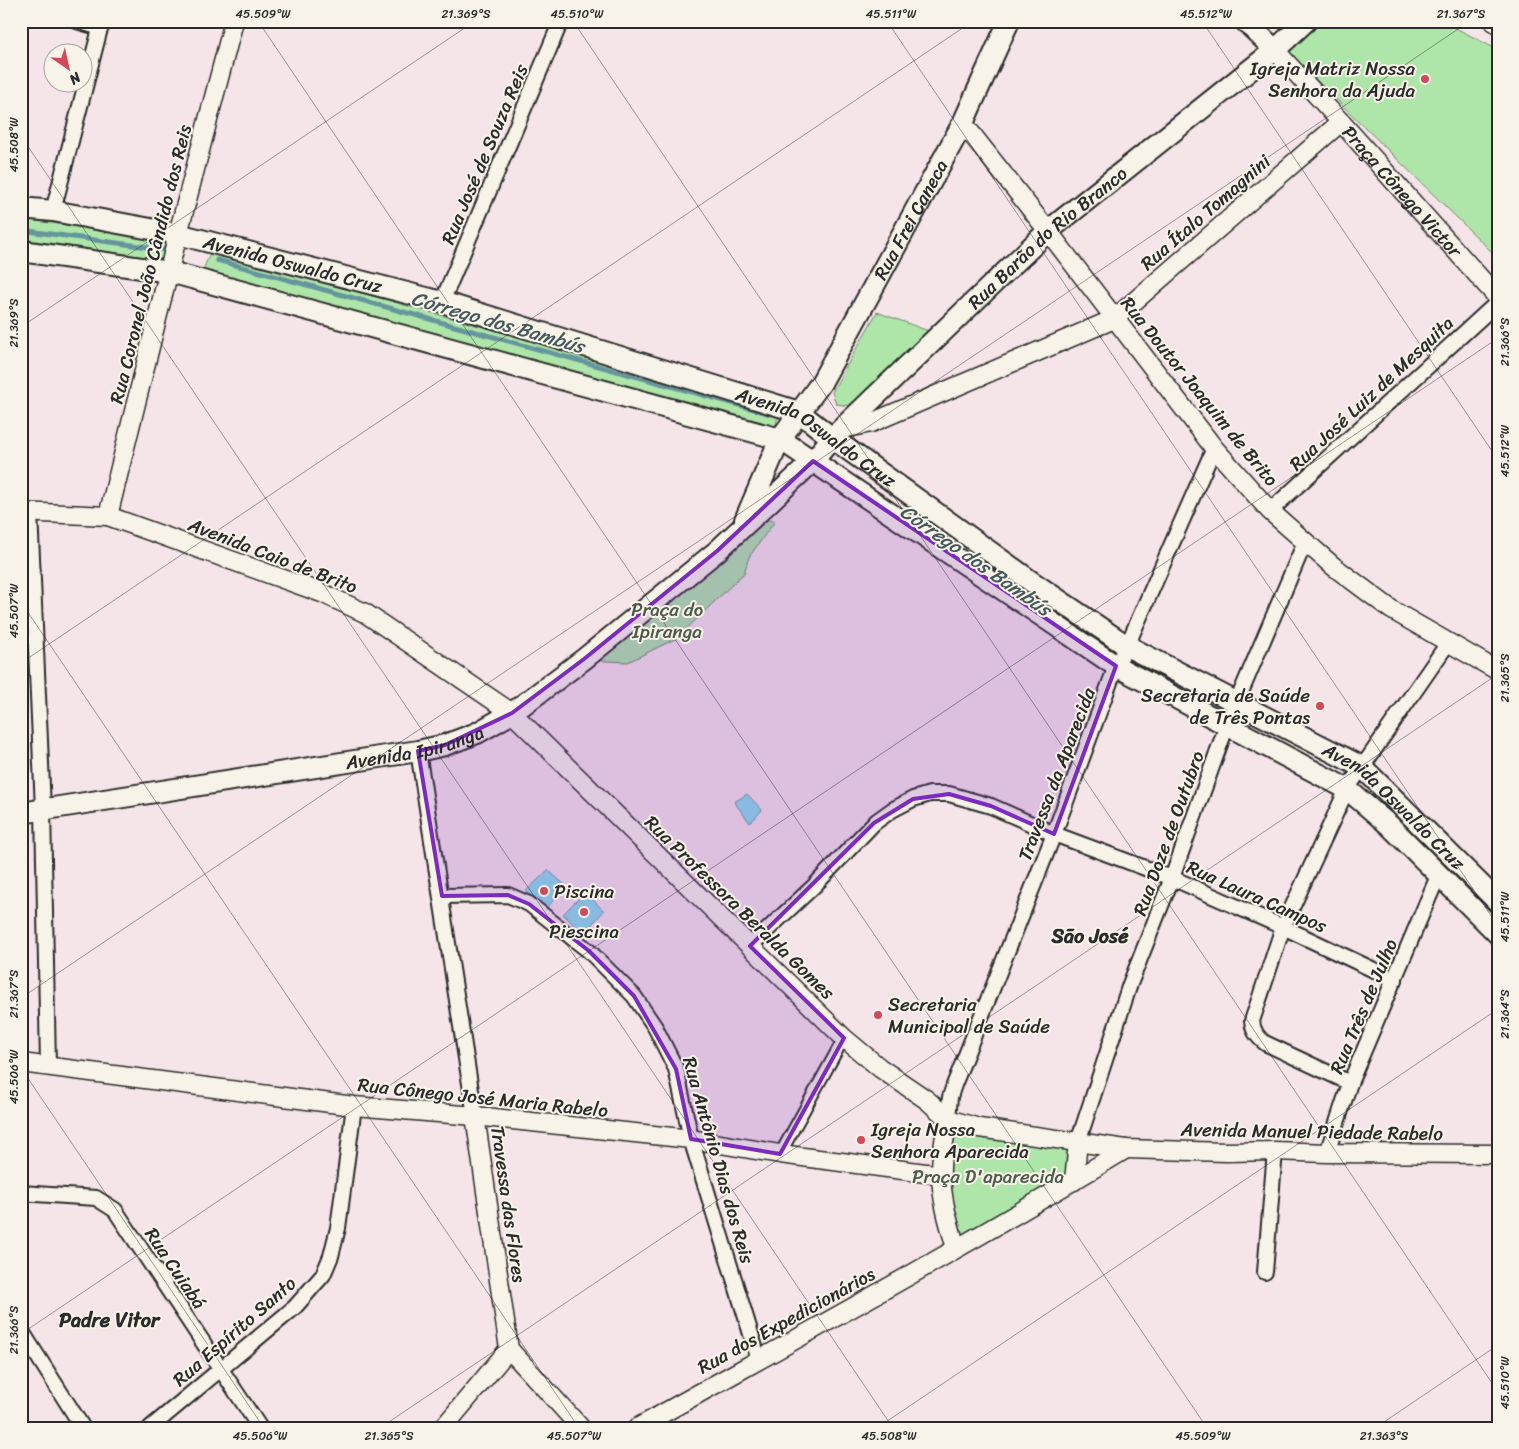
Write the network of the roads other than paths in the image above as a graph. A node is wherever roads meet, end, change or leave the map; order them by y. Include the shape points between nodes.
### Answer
1 (77, 21) edge
2 (234, 21) edge
3 (561, 21) edge
4 (1009, 21) edge
5 (1245, 21) edge
6 (1306, 21) edge
7 (1493, 21) edge
8 (1498, 24) edge
9 (102, 25) edge
10 (1274, 50) junction
11 (1341, 122) junction
12 (963, 123) junction
13 (21, 208) edge
14 (52, 211) junction
15 (1048, 230) junction
16 (178, 234) junction
17 (21, 251) edge
18 (170, 272) junction
19 (1498, 298) edge
20 (442, 302) junction
21 (1498, 302) edge
22 (1114, 319) junction
23 (799, 412) junction
24 (866, 418) junction
25 (837, 433) junction
26 (780, 439) junction
27 (1214, 448) junction
28 (813, 460) junction
29 (1270, 511) junction
30 (26, 512) edge
31 (108, 516) junction
32 (741, 528) junction
33 (1305, 542) junction
34 (1448, 644) junction
35 (1127, 646) junction
36 (1116, 666) junction
37 (1498, 671) edge
38 (1238, 702) junction
39 (512, 713) junction
40 (1227, 725) junction
41 (418, 751) junction
42 (1362, 767) junction
43 (1347, 789) junction
44 (43, 809) junction
45 (21, 813) edge
46 (1054, 834) junction
47 (1438, 876) junction
48 (1172, 878) junction
49 (442, 896) junction
50 (1498, 902) edge
51 (1283, 927) junction
52 (1498, 934) edge
53 (750, 946) junction
54 (1395, 980) junction
55 (844, 1038) junction
56 (21, 1063) edge
57 (48, 1065) junction
58 (1350, 1083) junction
59 (354, 1106) junction
60 (475, 1116) junction
61 (948, 1119) junction
62 (691, 1139) junction
63 (1078, 1142) junction
64 (1126, 1149) junction
65 (1275, 1151) junction
66 (1327, 1153) junction
67 (780, 1154) junction
68 (1498, 1154) edge
69 (940, 1175) junction
70 (1074, 1181) junction
71 (21, 1193) edge
72 (956, 1248) junction
73 (1265, 1272) dead end
74 (21, 1330) edge
75 (509, 1349) junction
76 (759, 1360) junction
77 (221, 1368) junction
78 (83, 1428) edge
79 (150, 1428) edge
80 (260, 1428) edge
81 (443, 1428) edge
82 (581, 1428) edge
83 (637, 1428) edge

1 - 9 street
2 - 16 street, Rua Coronel João Cândido dos Reis
3 - 20 street, Rua José de Souza Reis
4 - 12 main road, Rua Frei Caneca
5 - 10 main road
6 - 10 main road
7 - 8 street
9 - 14 street
10 - 11 street, Praça Cônego Victor
10 - 15 main road, Rua Barão do Rio Branco
11 - 19 street, Praça Cônego Victor
11 - 22 street, Rua Ítalo Tomagnini
12 - 15 street, Rua Doutor Joaquim de Brito
12 - 23 main road, Rua Frei Caneca via 821,383
13 - 14 main road, Avenida Oswaldo Cruz
14 - 16 main road, Avenida Oswaldo Cruz
15 - 22 street, Rua Doutor Joaquim de Brito
15 - 24 main road, Rua Barão do Rio Branco
16 - 18 street, Rua Coronel João Cândido dos Reis
16 - 20 main road, Avenida Oswaldo Cruz
17 - 18 main road, Avenida Oswaldo Cruz
18 - 26 main road, Avenida Oswaldo Cruz
18 - 31 street, Rua Coronel João Cândido dos Reis
20 - 23 main road, Avenida Oswaldo Cruz
21 - 29 street, Rua José Luiz de Mesquita
22 - 24 street, Rua Ítalo Tomagnini
22 - 27 street, Rua Doutor Joaquim de Brito
23 - 25 main road, Avenida Oswaldo Cruz
23 - 26 main road, Rua Frei Caneca
24 - 25 main road, Rua Barão do Rio Branco
25 - 28 main road, Rua Barão do Rio Branco
25 - 35 main road, Avenida Oswaldo Cruz via 1032,582
26 - 28 main road, Avenida Oswaldo Cruz
26 - 32 main road, Avenida Ipiranga
27 - 29 street, Rua Doutor Joaquim de Brito
27 - 35 street, Travessa da Aparecida
28 - 32 main road, Avenida Ipiranga
28 - 36 main road, Avenida Oswaldo Cruz
29 - 33 street, Rua Doutor Joaquim de Brito
30 - 31 street, Avenida Caio de Brito
30 - 44 street
31 - 39 street, Avenida Caio de Brito via 322,593 364,613
32 - 39 main road, Avenida Ipiranga via 584,659
33 - 34 street, Rua Doutor Joaquim de Brito via 1392,610
33 - 38 street, Rua Doze de Outubro
34 - 37 street, Rua Doutor Joaquim de Brito
34 - 42 street
35 - 36 street, Travessa da Aparecida
35 - 38 main road, Avenida Oswaldo Cruz
36 - 40 main road, Avenida Oswaldo Cruz
36 - 46 street, Travessa da Aparecida
38 - 40 street, Rua Doze de Outubro
38 - 42 main road, Avenida Oswaldo Cruz
39 - 41 main road, Avenida Ipiranga via 477,733
39 - 53 street, Rua Professora Beralda Gomes
40 - 43 main road, Avenida Oswaldo Cruz
40 - 48 street, Rua Doze de Outubro
41 - 44 main road, Avenida Ipiranga
41 - 49 street, Travessa das Flores
42 - 43 street
42 - 50 main road, Avenida Oswaldo Cruz
43 - 47 main road, Avenida Oswaldo Cruz via 1389,825
43 - 51 street
44 - 45 main road, Avenida Ipiranga
44 - 57 street
46 - 48 street, Rua Laura Campos
46 - 53 street, Rua Laura Campos via 991,806 949,794 930,794 913,799 874,823
46 - 61 street, Travessa da Aparecida via 954,1085
47 - 52 main road, Avenida Oswaldo Cruz
47 - 54 street, Rua Três de Julho
48 - 51 street, Rua Laura Campos
48 - 63 street, Rua Doze de Outubro via 1130,984
49 - 60 street, Travessa das Flores
49 - 62 street, Rua Antônio Dias dos Reis via 508,895 529,904 589,951 634,996 655,1028 676,1069
51 - 54 street, Rua Laura Campos
51 - 58 street via 1252,1028 1265,1043
53 - 55 street, Rua Professora Beralda Gomes
54 - 58 street, Rua Três de Julho
55 - 61 street, Rua Professora Beralda Gomes
55 - 67 street
56 - 57 street, Rua Cônego José Maria Rabelo
57 - 59 street, Rua Cônego José Maria Rabelo
58 - 66 street, Rua Três de Julho
59 - 60 street, Rua Cônego José Maria Rabelo
59 - 77 street, Rua Espírito Santo via 338,1228 323,1276 295,1307
60 - 62 street, Rua Cônego José Maria Rabelo
60 - 75 street, Travessa das Flores
61 - 63 street via 979,1128
61 - 69 street
62 - 67 street, Rua Cônego José Maria Rabelo
62 - 76 street, Rua Antônio Dias dos Reis
63 - 64 street
63 - 70 street
64 - 65 street, Avenida Manuel Piedade Rabelo
64 - 70 street
65 - 66 street, Avenida Manuel Piedade Rabelo
65 - 73 street
66 - 68 street, Avenida Manuel Piedade Rabelo
67 - 69 street, Rua Cônego José Maria Rabelo
69 - 72 street
70 - 72 street
71 - 77 street, Rua Cuiabá via 96,1198 114,1210
72 - 76 street, Rua dos Expedicionários
74 - 78 street
75 - 81 street
75 - 82 street
76 - 83 street, Rua dos Expedicionários
77 - 79 street, Rua Espírito Santo
77 - 80 street, Rua Cuiabá

